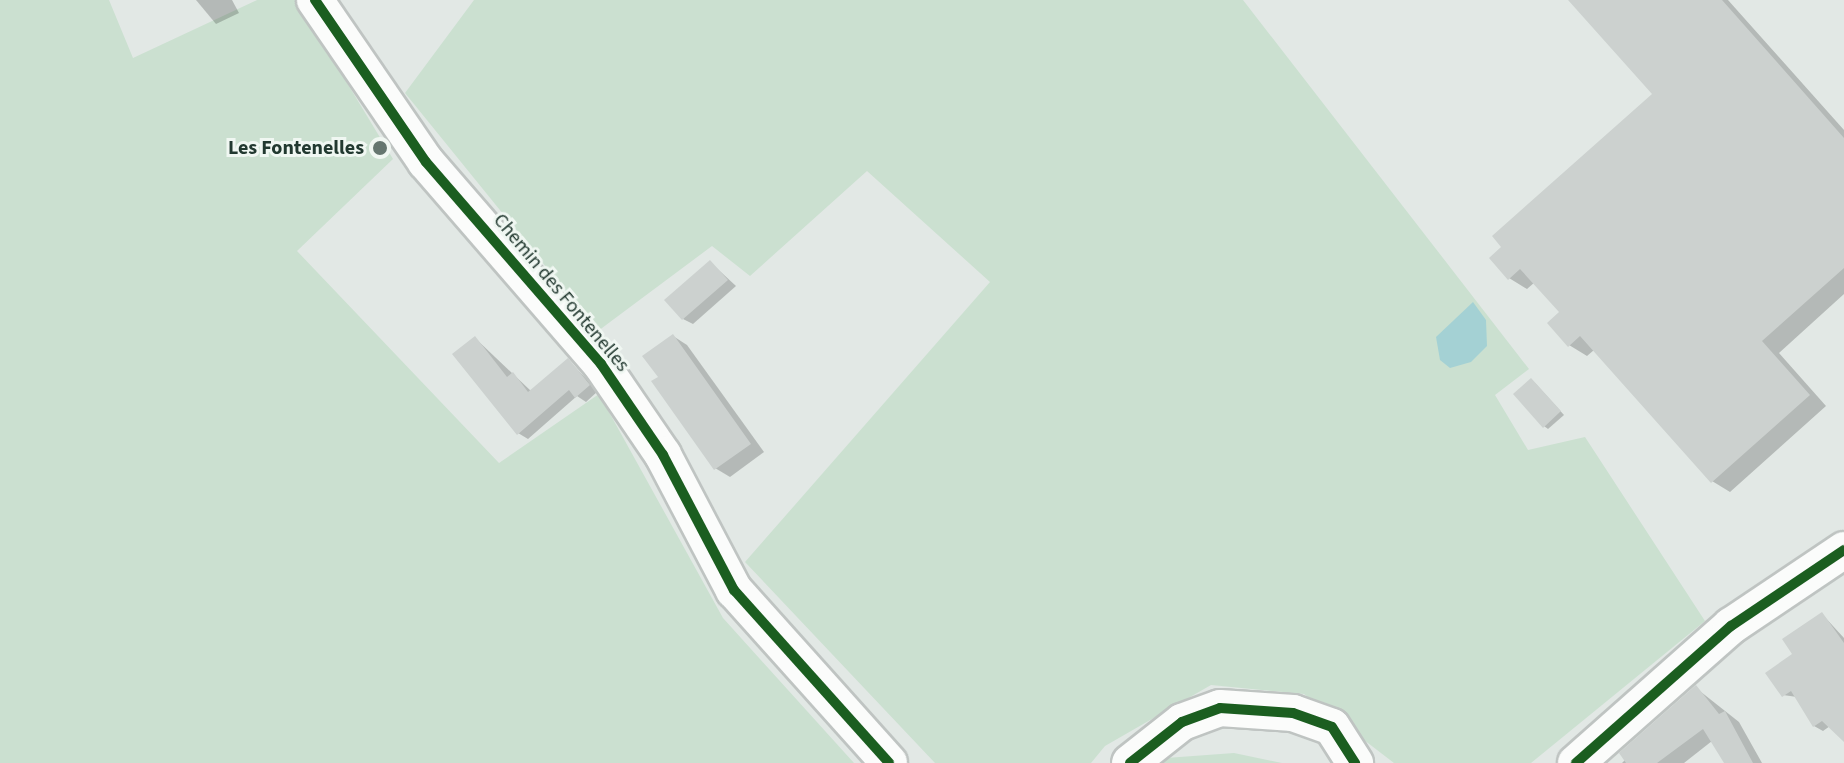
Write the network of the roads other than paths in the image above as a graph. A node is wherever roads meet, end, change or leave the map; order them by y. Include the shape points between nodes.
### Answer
1 (315, 0) edge
2 (1844, 550) edge
3 (889, 763) edge
4 (1130, 763) edge
5 (1355, 763) edge
6 (1576, 763) edge

1 - 3 street, Chemin des Fontenelles via 426,162 601,364 663,455 734,590
2 - 6 street via 1731,626
4 - 5 street via 1182,722 1220,708 1293,713 1332,727

